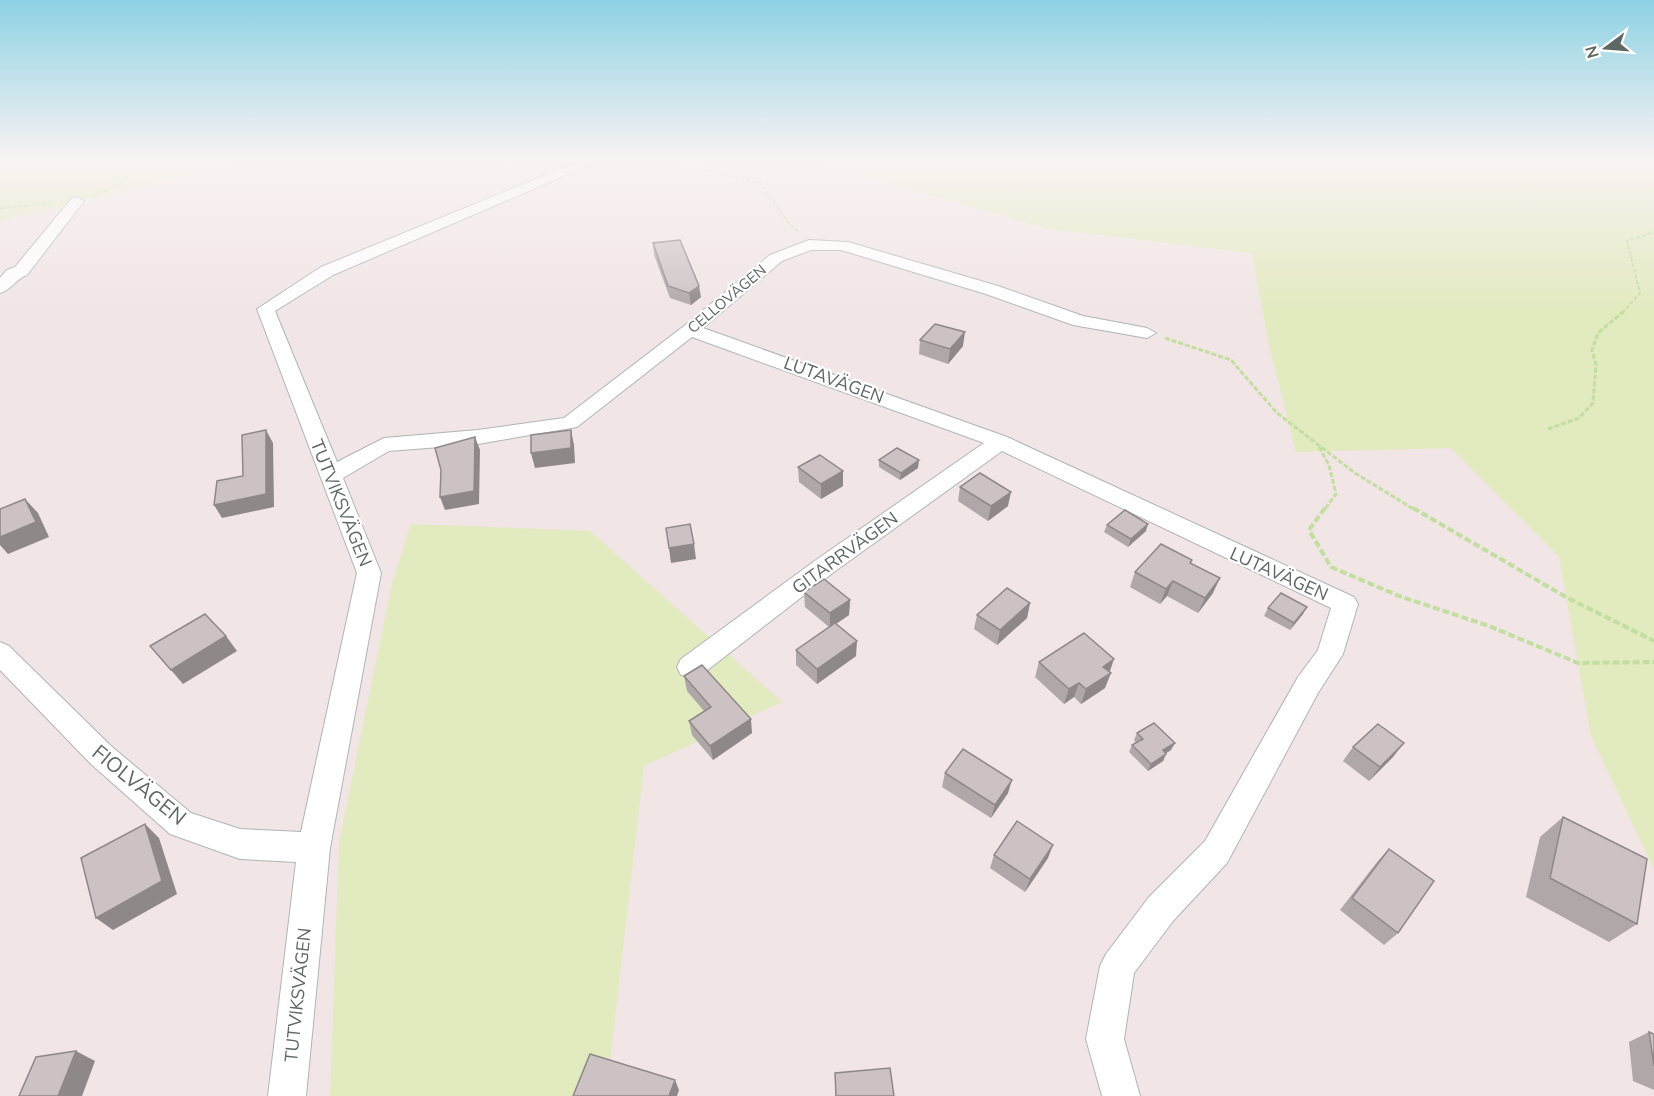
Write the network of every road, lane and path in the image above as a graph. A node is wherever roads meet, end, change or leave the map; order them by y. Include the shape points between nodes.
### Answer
1 (65, 211) edge
2 (471, 211) edge
3 (780, 211) edge
4 (1654, 232) edge
5 (824, 243) junction
6 (7, 274) edge
7 (0, 288) edge
8 (690, 330) junction
9 (1147, 333) joint
10 (1548, 429) dead end
11 (1000, 442) junction
12 (1318, 445) junction
13 (329, 476) junction
14 (1654, 641) edge
15 (0, 652) edge
16 (1654, 662) edge
17 (691, 667) dead end
18 (314, 848) junction
19 (287, 1096) edge
20 (1120, 1096) edge

1 - 6 street via 51,237 21,271
2 - 13 street, TUTVIKSVÄGEN via 327,271 266,309
3 - 5 path via 801,233
4 - 10 path via 1627,241 1640,294 1598,333 1592,350 1596,365 1593,403 1579,418
5 - 8 street, CELLOVÄGEN via 776,258
5 - 9 street, CELLOVÄGEN via 905,262 1079,321
6 - 7 street
8 - 11 street, LUTAVÄGEN
8 - 13 street, CELLOVÄGEN via 570,423 478,437 384,445
9 - 12 path via 1231,360 1277,413
11 - 17 street, GITARRVÄGEN
11 - 20 street, LUTAVÄGEN via 1345,604 1330,654 1308,685 1216,852 1161,909 1118,966 1105,1039
12 - 14 path via 1355,473 1435,522 1566,597
12 - 16 path via 1329,465 1336,494 1309,530 1331,567 1578,663
13 - 18 street, TUTVIKSVÄGEN via 369,573
15 - 18 street, FIOLVÄGEN via 100,755 181,824 240,844
18 - 19 street, TUTVIKSVÄGEN

